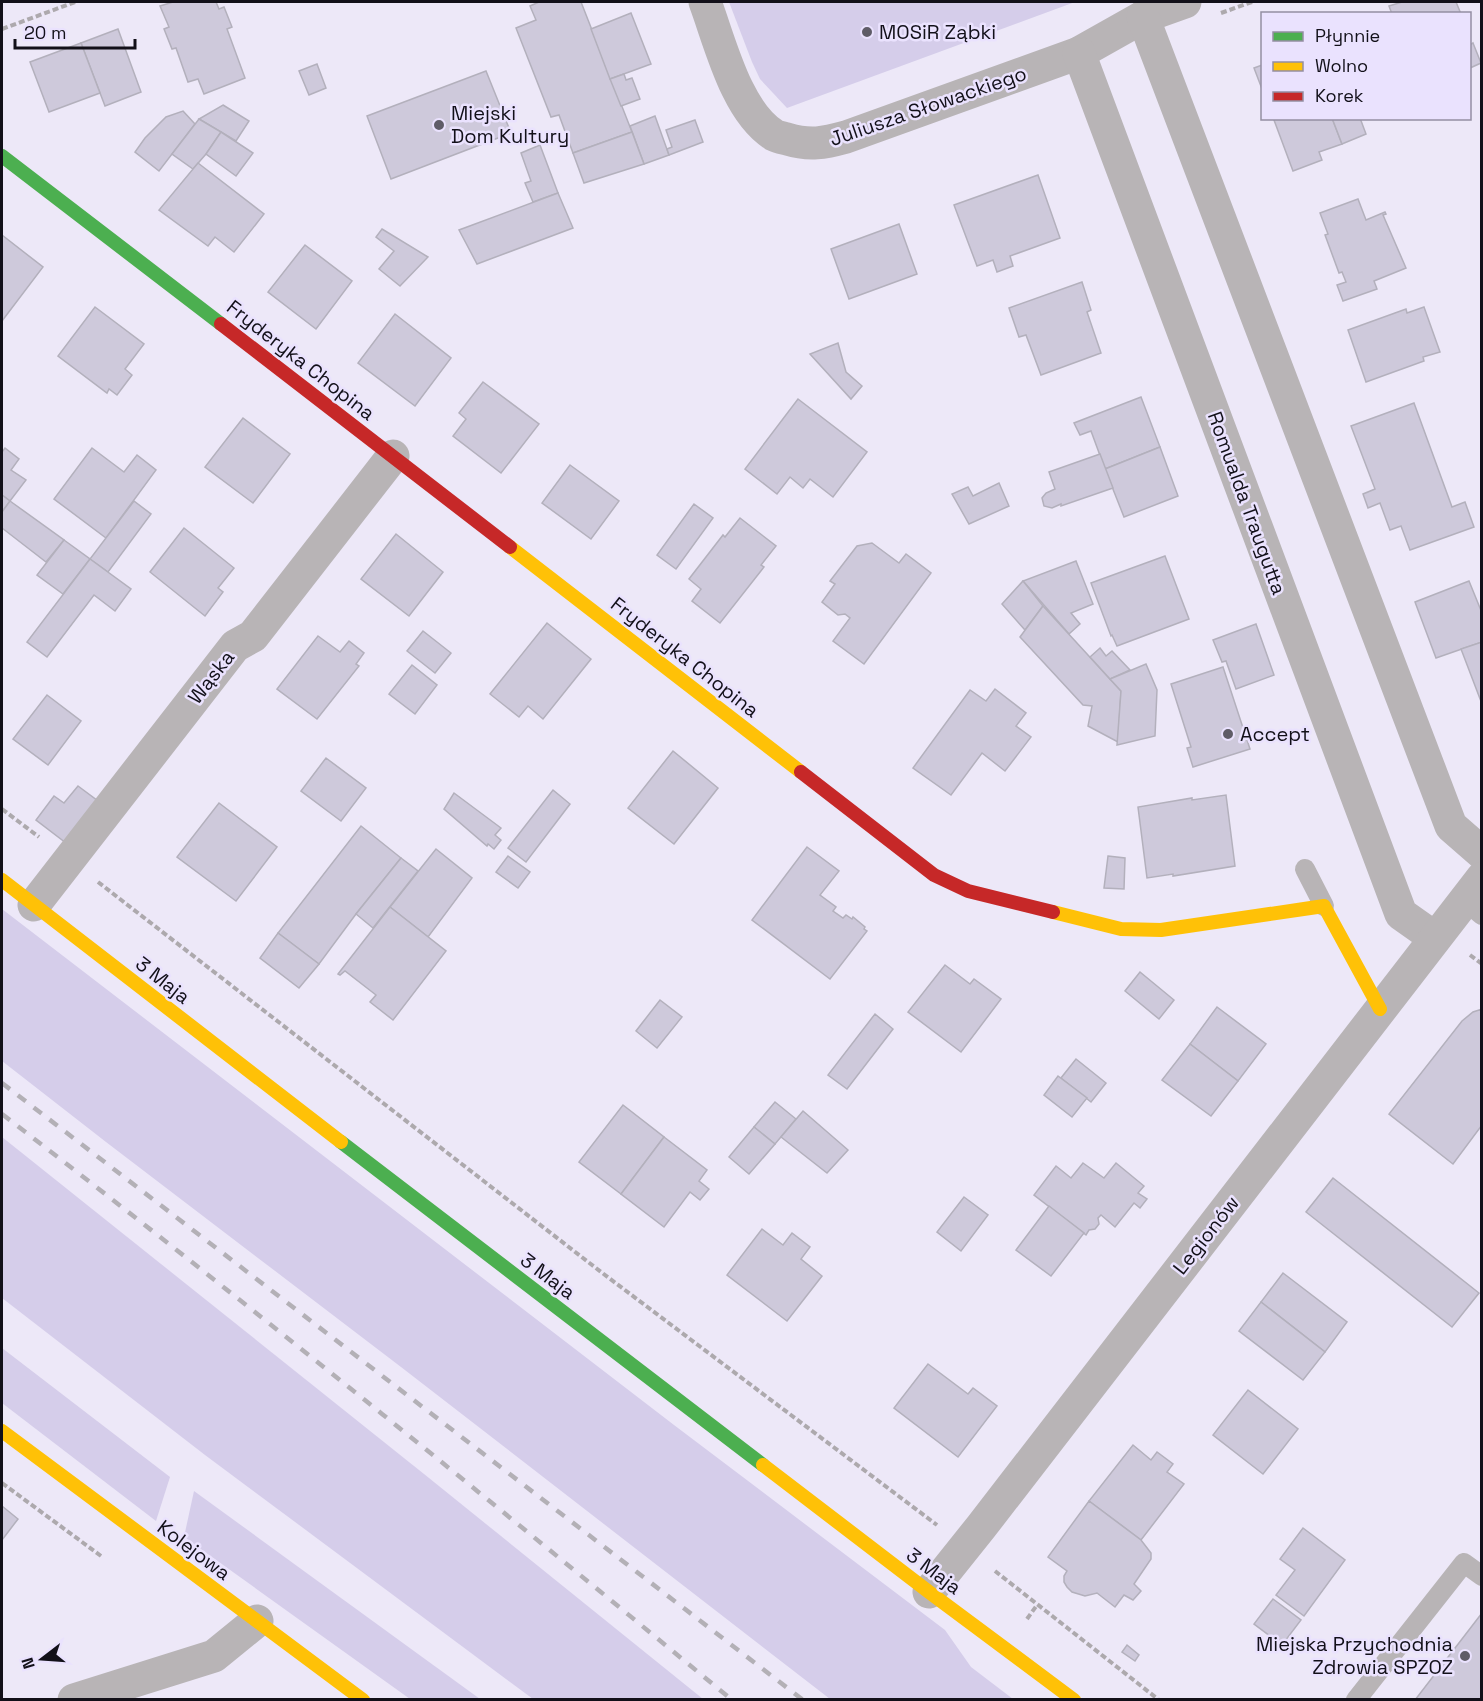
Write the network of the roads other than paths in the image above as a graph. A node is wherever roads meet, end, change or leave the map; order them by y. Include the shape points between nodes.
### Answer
1 (705, 2) edge
2 (1185, 2) edge
3 (1143, 17) junction
4 (1080, 53) junction
5 (2, 156) edge
6 (393, 456) junction
7 (1482, 853) edge
8 (1305, 869) dead end
9 (2, 880) edge
10 (1476, 897) edge
11 (34, 905) junction
12 (1324, 906) junction
13 (1435, 938) junction
14 (1380, 1009) junction
15 (2, 1431) edge
16 (1482, 1576) edge
17 (930, 1592) junction
18 (257, 1621) junction
19 (74, 1700) edge
20 (363, 1700) edge
21 (1074, 1700) edge
22 (1356, 1700) edge

1 - 4 street, Juliusza Słowackiego via 741,97 754,117 775,136 800,143 822,144 846,137
2 - 3 street, Juliusza Słowackiego
3 - 4 street, Juliusza Słowackiego
3 - 7 street via 1451,826
4 - 13 street, Romualda Traugutta via 1401,914
5 - 6 street, Fryderyka Chopina
6 - 11 street, Wąska via 254,636 235,646
6 - 12 street, Fryderyka Chopina via 934,875 953,885 1121,929 1161,930
8 - 12 lane
9 - 11 street, 3 Maja
10 - 13 street, Legionów
11 - 17 street, 3 Maja
12 - 14 street
13 - 14 street, Legionów
14 - 17 street, Legionów
15 - 18 street, Kolejowa
16 - 22 lane via 1464,1563
17 - 21 street, 3 Maja
18 - 19 street via 214,1656
18 - 20 street, Kolejowa

